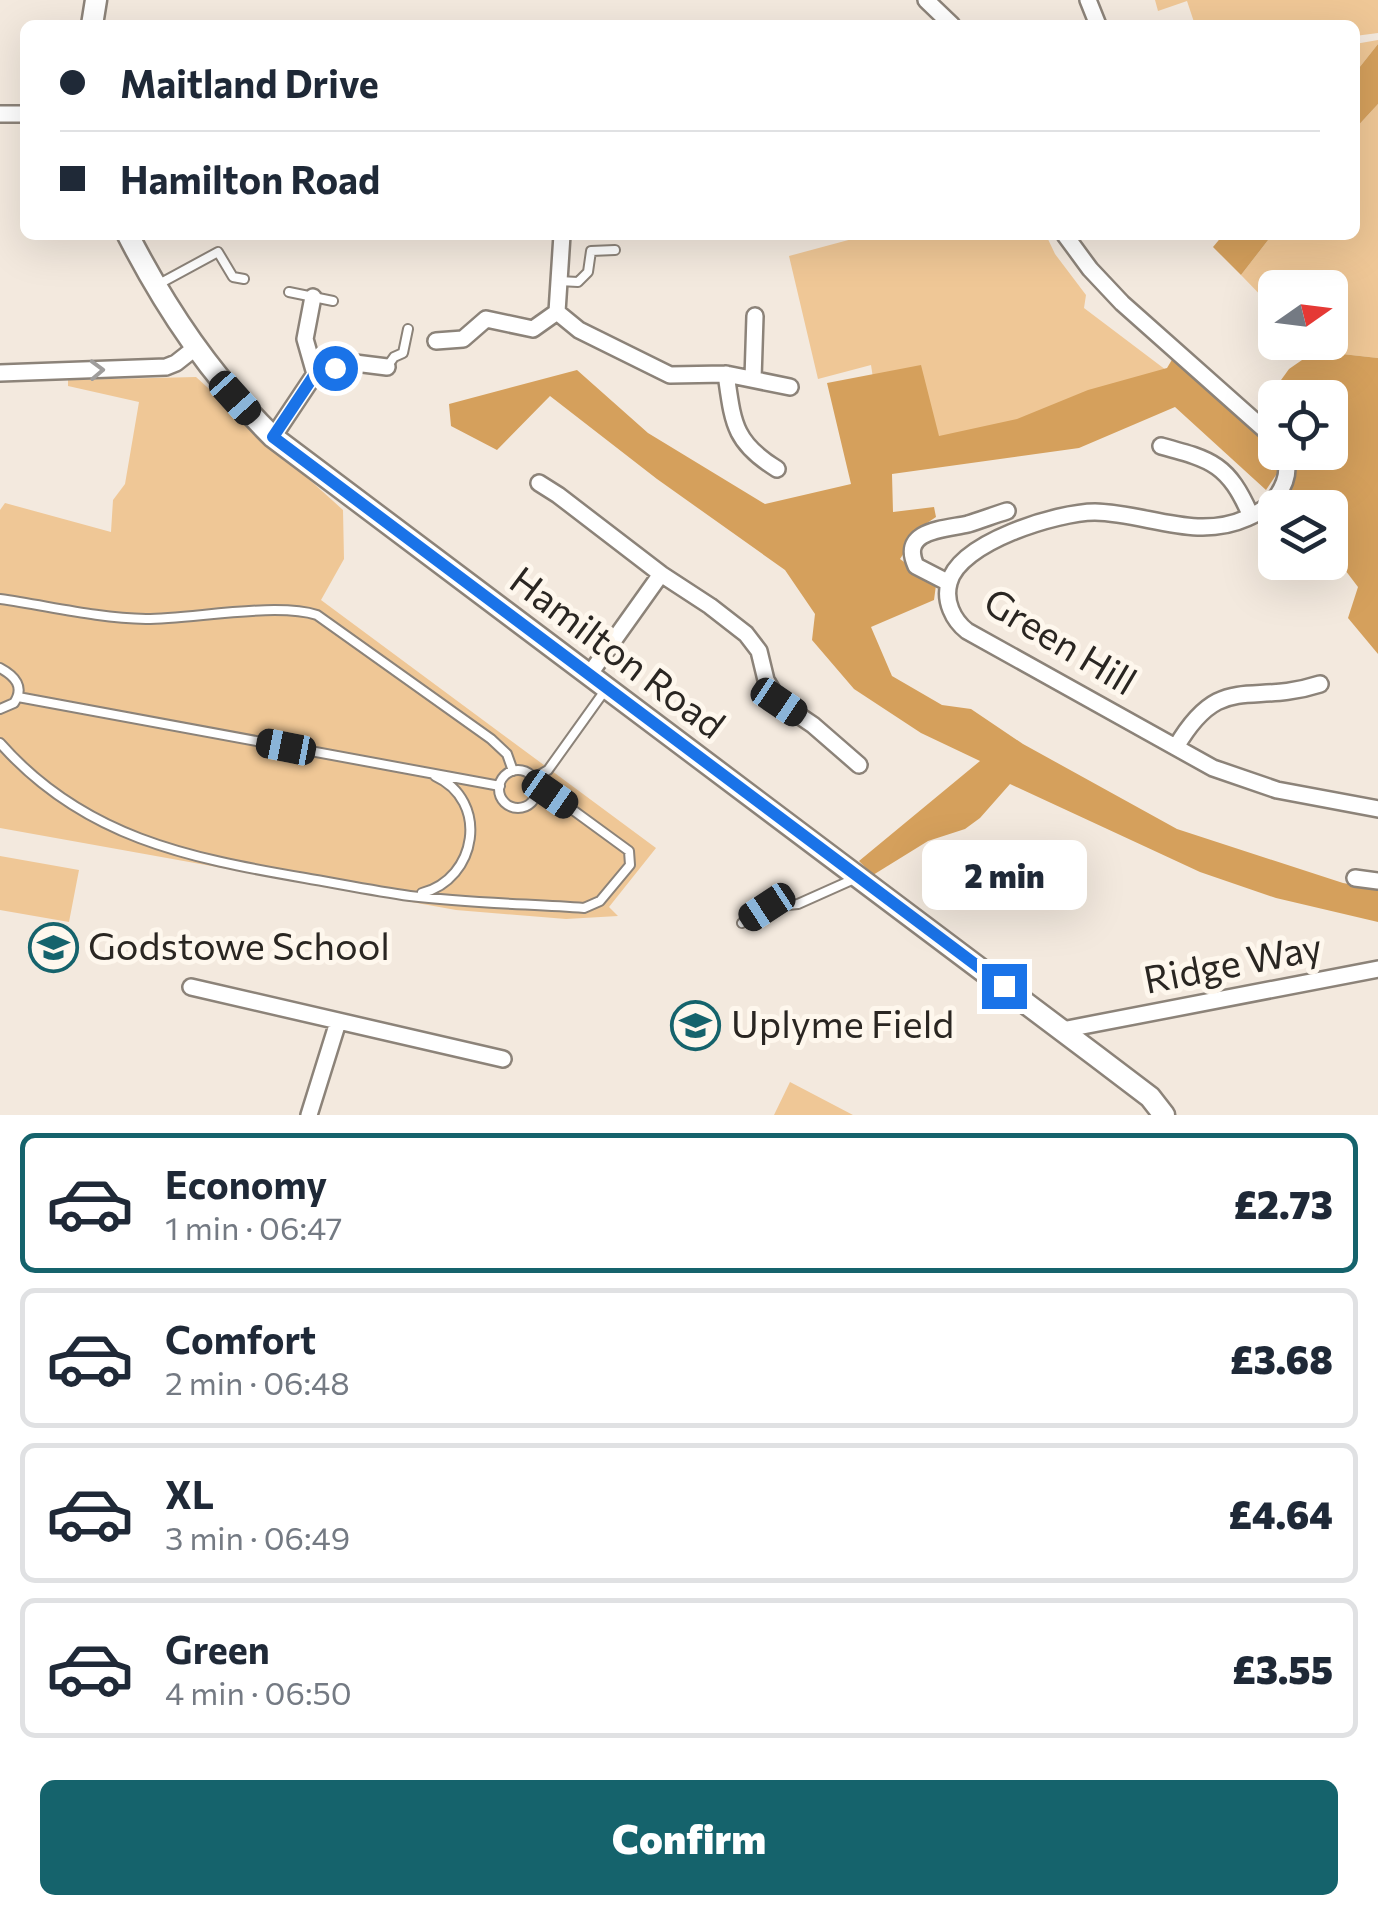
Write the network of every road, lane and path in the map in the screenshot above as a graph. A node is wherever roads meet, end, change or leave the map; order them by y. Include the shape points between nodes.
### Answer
1 (926, 0) edge
2 (947, 20) edge
3 (131, 240) edge
4 (562, 240) edge
5 (1068, 240) edge
6 (615, 250) dead end
7 (244, 278) dead end
8 (559, 281) junction
9 (155, 286) junction
10 (289, 292) dead end
11 (314, 297) junction
12 (333, 301) dead end
13 (557, 312) junction
14 (755, 316) dead end
15 (408, 329) dead end
16 (436, 341) dead end
17 (194, 348) junction
18 (386, 367) joint
19 (0, 373) edge
20 (315, 374) junction
21 (726, 374) junction
22 (753, 378) junction
23 (790, 387) dead end
24 (1258, 423) edge
25 (273, 437) junction
26 (1161, 446) dead end
27 (777, 468) dead end
28 (1286, 470) edge
29 (539, 483) dead end
30 (1006, 511) dead end
31 (1250, 516) junction
32 (661, 574) junction
33 (949, 583) junction
34 (0, 598) edge
35 (0, 668) edge
36 (588, 675) junction
37 (1320, 684) dead end
38 (606, 688) junction
39 (18, 696) junction
40 (0, 709) edge
41 (0, 743) edge
42 (1176, 747) junction
43 (859, 765) dead end
44 (512, 771) junction
45 (427, 772) junction
46 (534, 778) junction
47 (480, 782) junction
48 (500, 786) junction
49 (537, 789) junction
50 (463, 802) junction
51 (1378, 809) edge
52 (858, 877) junction
53 (1355, 878) dead end
54 (1378, 882) edge
55 (443, 884) junction
56 (406, 895) junction
57 (448, 899) junction
58 (742, 923) dead end
59 (1378, 968) edge
60 (191, 987) dead end
61 (338, 1022) junction
62 (1102, 1024) junction
63 (1062, 1030) junction
64 (1096, 1056) junction
65 (503, 1058) dead end
66 (308, 1115) edge
67 (1164, 1115) edge

1 - 2 street
3 - 9 street, Hamilton Road
4 - 8 street
5 - 24 street via 1122,303
6 - 8 lane via 591,252 588,272 578,282
7 - 9 lane via 233,278 218,252
8 - 13 street
9 - 17 street, Hamilton Road
10 - 11 lane
11 - 12 lane
11 - 20 street via 305,338
13 - 16 street via 533,328 486,319 463,339
13 - 21 street via 579,330 670,375
14 - 22 street
15 - 18 lane via 403,353
19 -> 17 street via 166,367
17 - 25 street, Hamilton Road
18 - 20 street via 355,363
20 - 25 street
21 - 22 street
21 - 27 street via 734,427 752,453
22 - 23 street
25 - 36 street, Hamilton Road
26 - 31 street via 1206,458 1238,488
28 - 31 street via 1271,504
29 - 32 street
30 - 33 street via 937,528 916,544 916,566
31 - 33 street, Green Hill via 1201,528 1110,514 1059,516 984,547
32 - 36 street
32 - 43 street via 746,634 779,702
33 - 42 street, Green Hill via 954,616 967,631
34 - 44 lane via 130,618 316,614 491,739
35 - 39 lane via 16,679
36 - 38 street, Hamilton Road
37 - 42 street via 1219,699 1190,723
38 - 46 lane via 548,770
38 - 52 street, Hamilton Road
39 - 40 lane
39 - 45 lane
41 - 56 lane via 70,804 138,840 209,861
42 - 51 street, Green Hill via 1245,781
44 - 46 lane
44 - 48 lane
45 - 47 lane
45 - 50 lane
46 - 49 lane
47 - 48 lane
47 - 50 lane via 466,790
48 - 49 lane via 503,800 518,808 534,800
49 - 57 lane via 629,851 630,865 613,888 584,908
50 - 55 lane via 472,830 469,850
52 - 58 lane via 798,904 767,907
52 - 63 street, Hamilton Road
53 - 54 street
55 - 56 lane
55 - 57 lane
56 - 57 lane
59 - 62 street, Ridge Way
60 - 61 street
61 - 65 street
61 - 66 street
62 - 63 street, Ridge Way
62 - 64 street, Ridge Way
63 - 64 street, Hamilton Road
64 - 67 street, Hamilton Road

